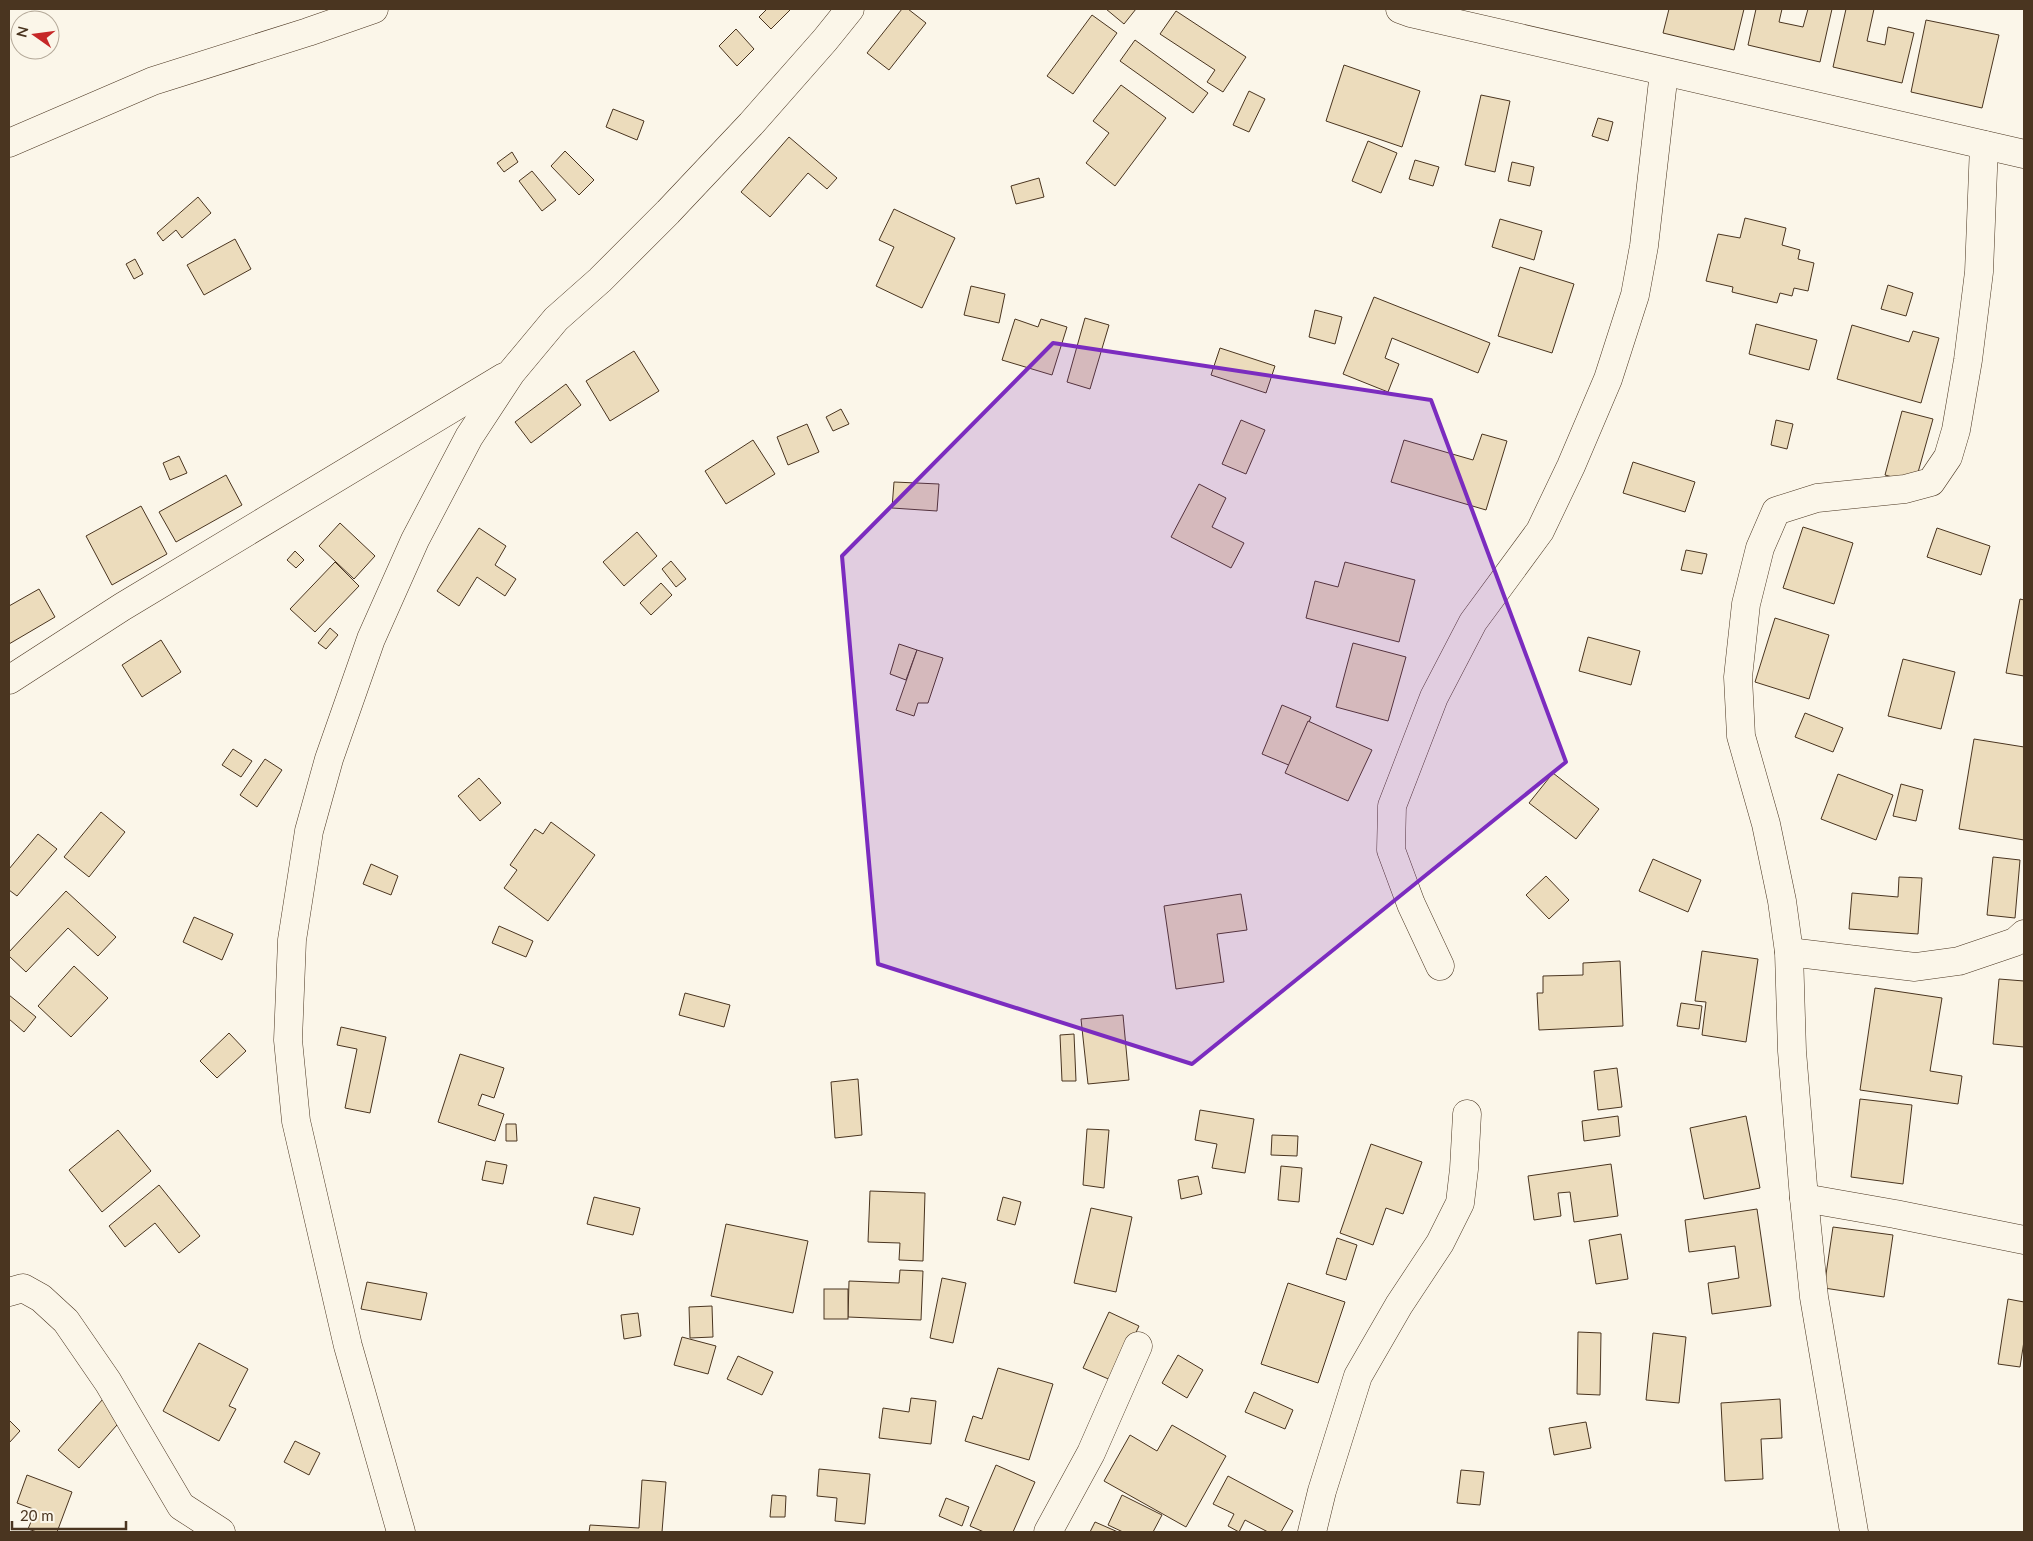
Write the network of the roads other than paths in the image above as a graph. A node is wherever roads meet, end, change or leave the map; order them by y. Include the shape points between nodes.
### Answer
1 (374, 9) edge
2 (850, 9) edge
3 (1400, 9) edge
4 (1664, 72) junction
5 (9, 143) edge
6 (1984, 145) junction
7 (2024, 154) edge
8 (511, 372) junction
9 (9, 680) edge
10 (2024, 934) edge
11 (1789, 952) junction
12 (1440, 966) dead end
13 (1467, 1114) dead end
14 (1804, 1198) junction
15 (2024, 1240) edge
16 (9, 1292) edge
17 (1138, 1346) dead end
18 (221, 1532) edge
19 (401, 1532) edge
20 (1048, 1532) edge
21 (1312, 1532) edge
22 (1854, 1532) edge

1 - 5 street via 153,80
2 - 8 street via 751,124 600,280 556,319
3 - 4 street
4 - 6 street
4 - 12 street via 1644,246 1634,295 1608,379 1540,531 1473,622 1434,697 1392,806 1391,850 1410,904
6 - 7 street
6 - 11 street via 1979,272 1968,360 1948,457 1931,482 1905,490 1817,498 1776,511 1760,548 1746,604 1738,676 1741,736 1766,824
8 - 9 street via 122,607
8 - 19 street via 469,437 415,540 371,639 329,759 309,831 292,940 288,1040 296,1121 348,1346
10 - 11 street via 2015,942 1959,961 1915,967
11 - 14 street via 1792,1051
13 - 21 street via 1460,1203 1440,1243 1358,1376
14 - 15 street
14 - 22 street via 1814,1297
16 - 18 street via 23,1288 42,1298 66,1321 108,1382 181,1506
17 - 20 street via 1091,1453

